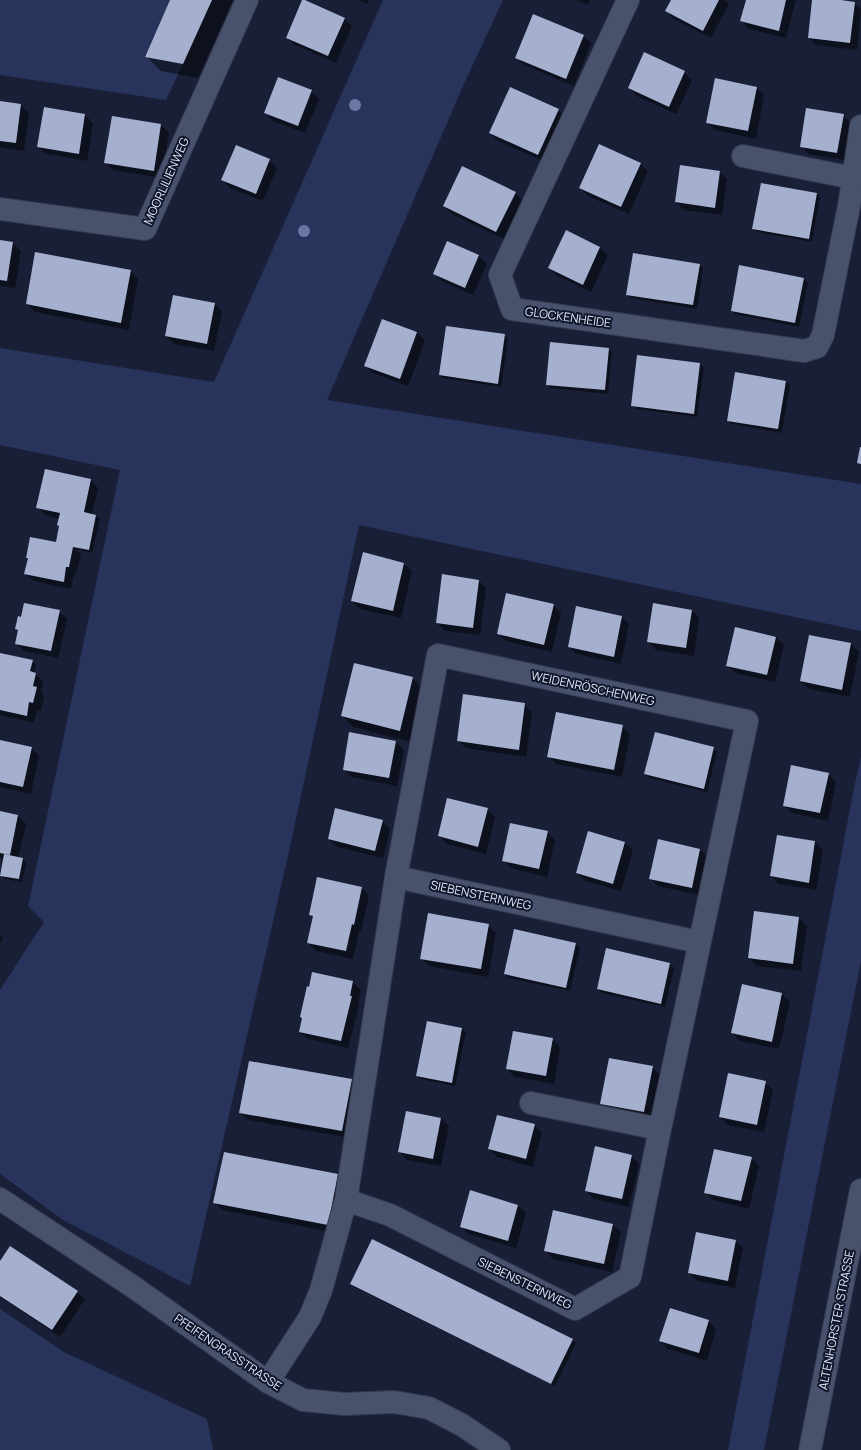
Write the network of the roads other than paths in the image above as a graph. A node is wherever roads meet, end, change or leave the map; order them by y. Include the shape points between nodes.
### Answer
1 (247, 0) edge
2 (628, 0) edge
3 (861, 126) edge
4 (743, 156) dead end
5 (853, 178) junction
6 (855, 207) edge
7 (0, 209) edge
8 (396, 877) junction
9 (699, 942) junction
10 (531, 1103) dead end
11 (660, 1129) junction
12 (861, 1190) edge
13 (0, 1199) edge
14 (346, 1200) junction
15 (268, 1382) junction
16 (499, 1450) edge
17 (810, 1450) edge

1 - 7 street, MOORLILIENWEG via 145,229
2 - 6 street, GLOCKENHEIDE via 500,275 512,309 804,351 817,347 823,335
3 - 5 street, GLOCKENHEIDE
4 - 5 street
5 - 6 street, GLOCKENHEIDE
8 - 9 street, SIEBENSTERNWEG
8 - 9 street, WEIDENRÖSCHENWEG via 438,655 740,719 747,721
8 - 14 street
9 - 11 street, SIEBENSTERNWEG
10 - 11 street
11 - 14 street, SIEBENSTERNWEG via 630,1277 575,1309 390,1215
12 - 17 street, ALTENHORSTER STRASSE
13 - 15 street, PFEIFENGRASSTRASSE via 132,1286
14 - 15 street via 321,1290 310,1316
15 - 16 street, PFEIFENGRASSTRASSE via 303,1400 344,1404 394,1402 429,1408 462,1425

